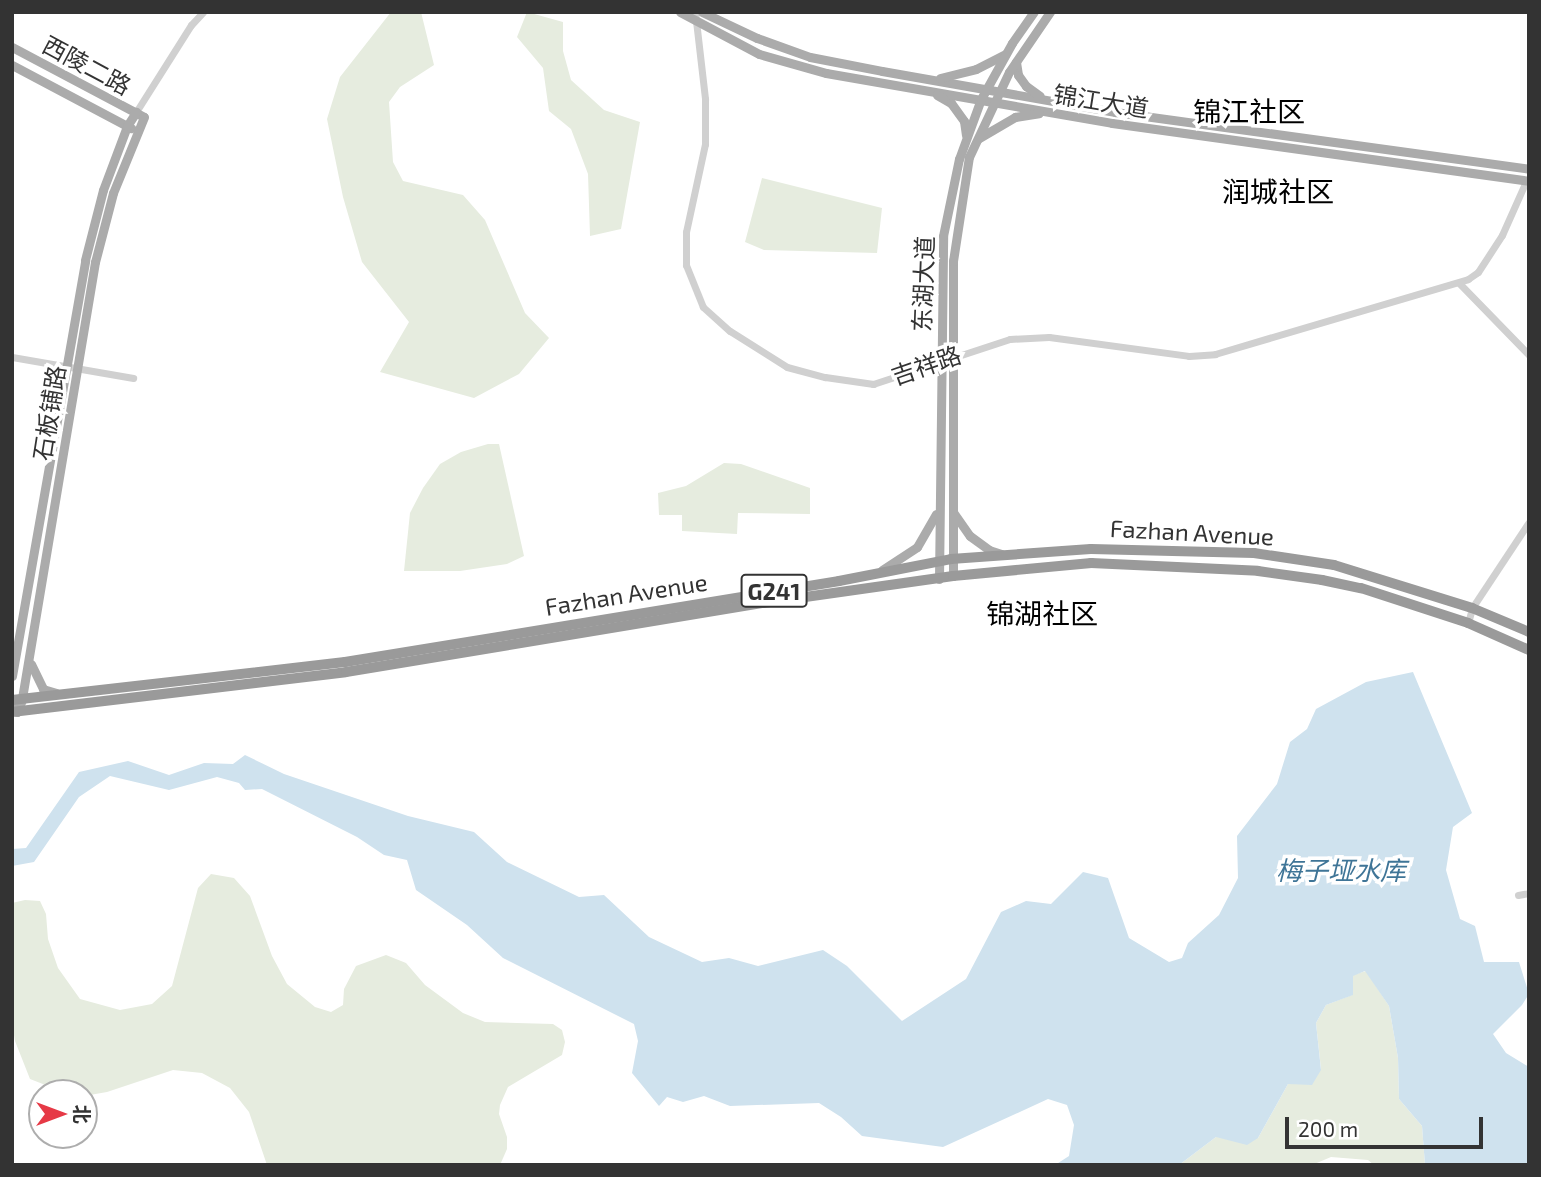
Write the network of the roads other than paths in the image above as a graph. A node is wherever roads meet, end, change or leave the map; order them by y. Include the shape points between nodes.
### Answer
1 (203, 12) edge
2 (680, 12) edge
3 (695, 12) edge
4 (702, 12) edge
5 (1034, 12) edge
6 (1050, 12) edge
7 (696, 23) junction
8 (12, 47) edge
9 (1006, 53) junction
10 (1016, 62) junction
11 (12, 65) edge
12 (933, 79) junction
13 (987, 88) junction
14 (930, 90) junction
15 (1001, 90) junction
16 (981, 99) junction
17 (1044, 99) junction
18 (995, 103) junction
19 (1045, 111) junction
20 (140, 115) junction
21 (127, 126) junction
22 (137, 132) junction
23 (967, 137) junction
24 (978, 139) junction
25 (1529, 169) edge
26 (1527, 181) edge
27 (1459, 283) junction
28 (1529, 355) edge
29 (952, 356) junction
30 (12, 357) edge
31 (940, 360) junction
32 (71, 368) junction
33 (133, 378) dead end
34 (938, 509) junction
35 (951, 510) junction
36 (1529, 522) edge
37 (1003, 555) junction
38 (951, 559) junction
39 (938, 562) junction
40 (874, 574) junction
41 (953, 576) junction
42 (939, 579) junction
43 (1472, 608) junction
44 (1468, 624) junction
45 (1529, 632) edge
46 (1529, 650) edge
47 (29, 657) junction
48 (14, 660) edge
49 (12, 676) edge
50 (68, 695) junction
51 (15, 706) edge
52 (1529, 894) edge
53 (1518, 895) dead end

1 - 20 street
2 - 7 main road, 锦江大道
3 - 7 street, 吉祥路
4 - 12 main road, 锦江大道 via 810,57
5 - 9 main road, 东湖大道
6 - 10 main road, 东湖大道
7 - 14 main road, 锦江大道 via 759,54 813,69
7 - 31 street, 吉祥路 via 705,144 686,232 686,265 703,307 730,331 787,367 825,377 873,384
8 - 20 main road, 西陵二路
9 - 12 main road via 976,69
9 - 13 main road, 东湖大道
10 - 15 main road, 东湖大道
10 - 17 main road via 1026,86
11 - 21 main road, 西陵二路
12 - 13 main road, 锦江大道
13 - 15 main road, 锦江大道
13 - 16 main road, 东湖大道
14 - 16 main road, 锦江大道
14 - 23 main road via 951,103 964,121
15 - 17 main road, 锦江大道
15 - 18 main road, 东湖大道
16 - 18 main road, 锦江大道
16 - 23 main road, 东湖大道
17 - 25 main road, 锦江大道
18 - 19 main road, 锦江大道
18 - 24 main road, 东湖大道
19 - 24 main road via 1015,117
19 - 26 main road, 锦江大道
20 - 21 main road, 石板铺路
20 - 22 main road, 石板铺路
21 - 22 main road, 西陵二路
21 - 32 main road, 石板铺路 via 103,190 85,260
22 - 32 main road, 石板铺路 via 113,193
23 - 31 main road, 东湖大道 via 943,236
24 - 29 main road, 东湖大道 via 969,156 953,261
26 - 27 street, 吉祥路 via 1493,250 1478,272
27 - 28 street
27 - 29 street, 吉祥路 via 1215,354 1189,356 1049,337 1010,339
29 - 31 street, 吉祥路
29 - 35 main road, 东湖大道
30 - 32 street
31 - 34 main road, 东湖大道
32 - 33 street
32 - 47 main road, 石板铺路
32 - 48 main road, 石板铺路
34 - 39 main road, 东湖大道
34 - 40 main road via 916,547
35 - 37 main road via 970,536
35 - 38 main road, 东湖大道
36 - 43 street
37 - 38 highway, Fazhan Avenue / G241
37 - 43 highway, Fazhan Avenue / G241 via 1091,548 1254,553 1334,565
38 - 39 highway, Fazhan Avenue / G241
38 - 41 main road, 东湖大道
39 - 40 highway, Fazhan Avenue / G241
39 - 42 main road, 东湖大道
40 - 50 highway, Fazhan Avenue / G241 via 345,662
41 - 42 highway, Fazhan Avenue / G241
41 - 44 highway, Fazhan Avenue / G241 via 1091,563 1258,570 1361,588
42 - 51 highway, Fazhan Avenue / G241 via 763,603 346,672
43 - 44 street
43 - 45 highway, Fazhan Avenue / G241
44 - 46 highway, Fazhan Avenue / G241
47 - 50 main road via 43,689
47 - 51 main road, 石板铺路
48 - 49 main road, 石板铺路
50 - 51 highway, Fazhan Avenue / G241
52 - 53 street

